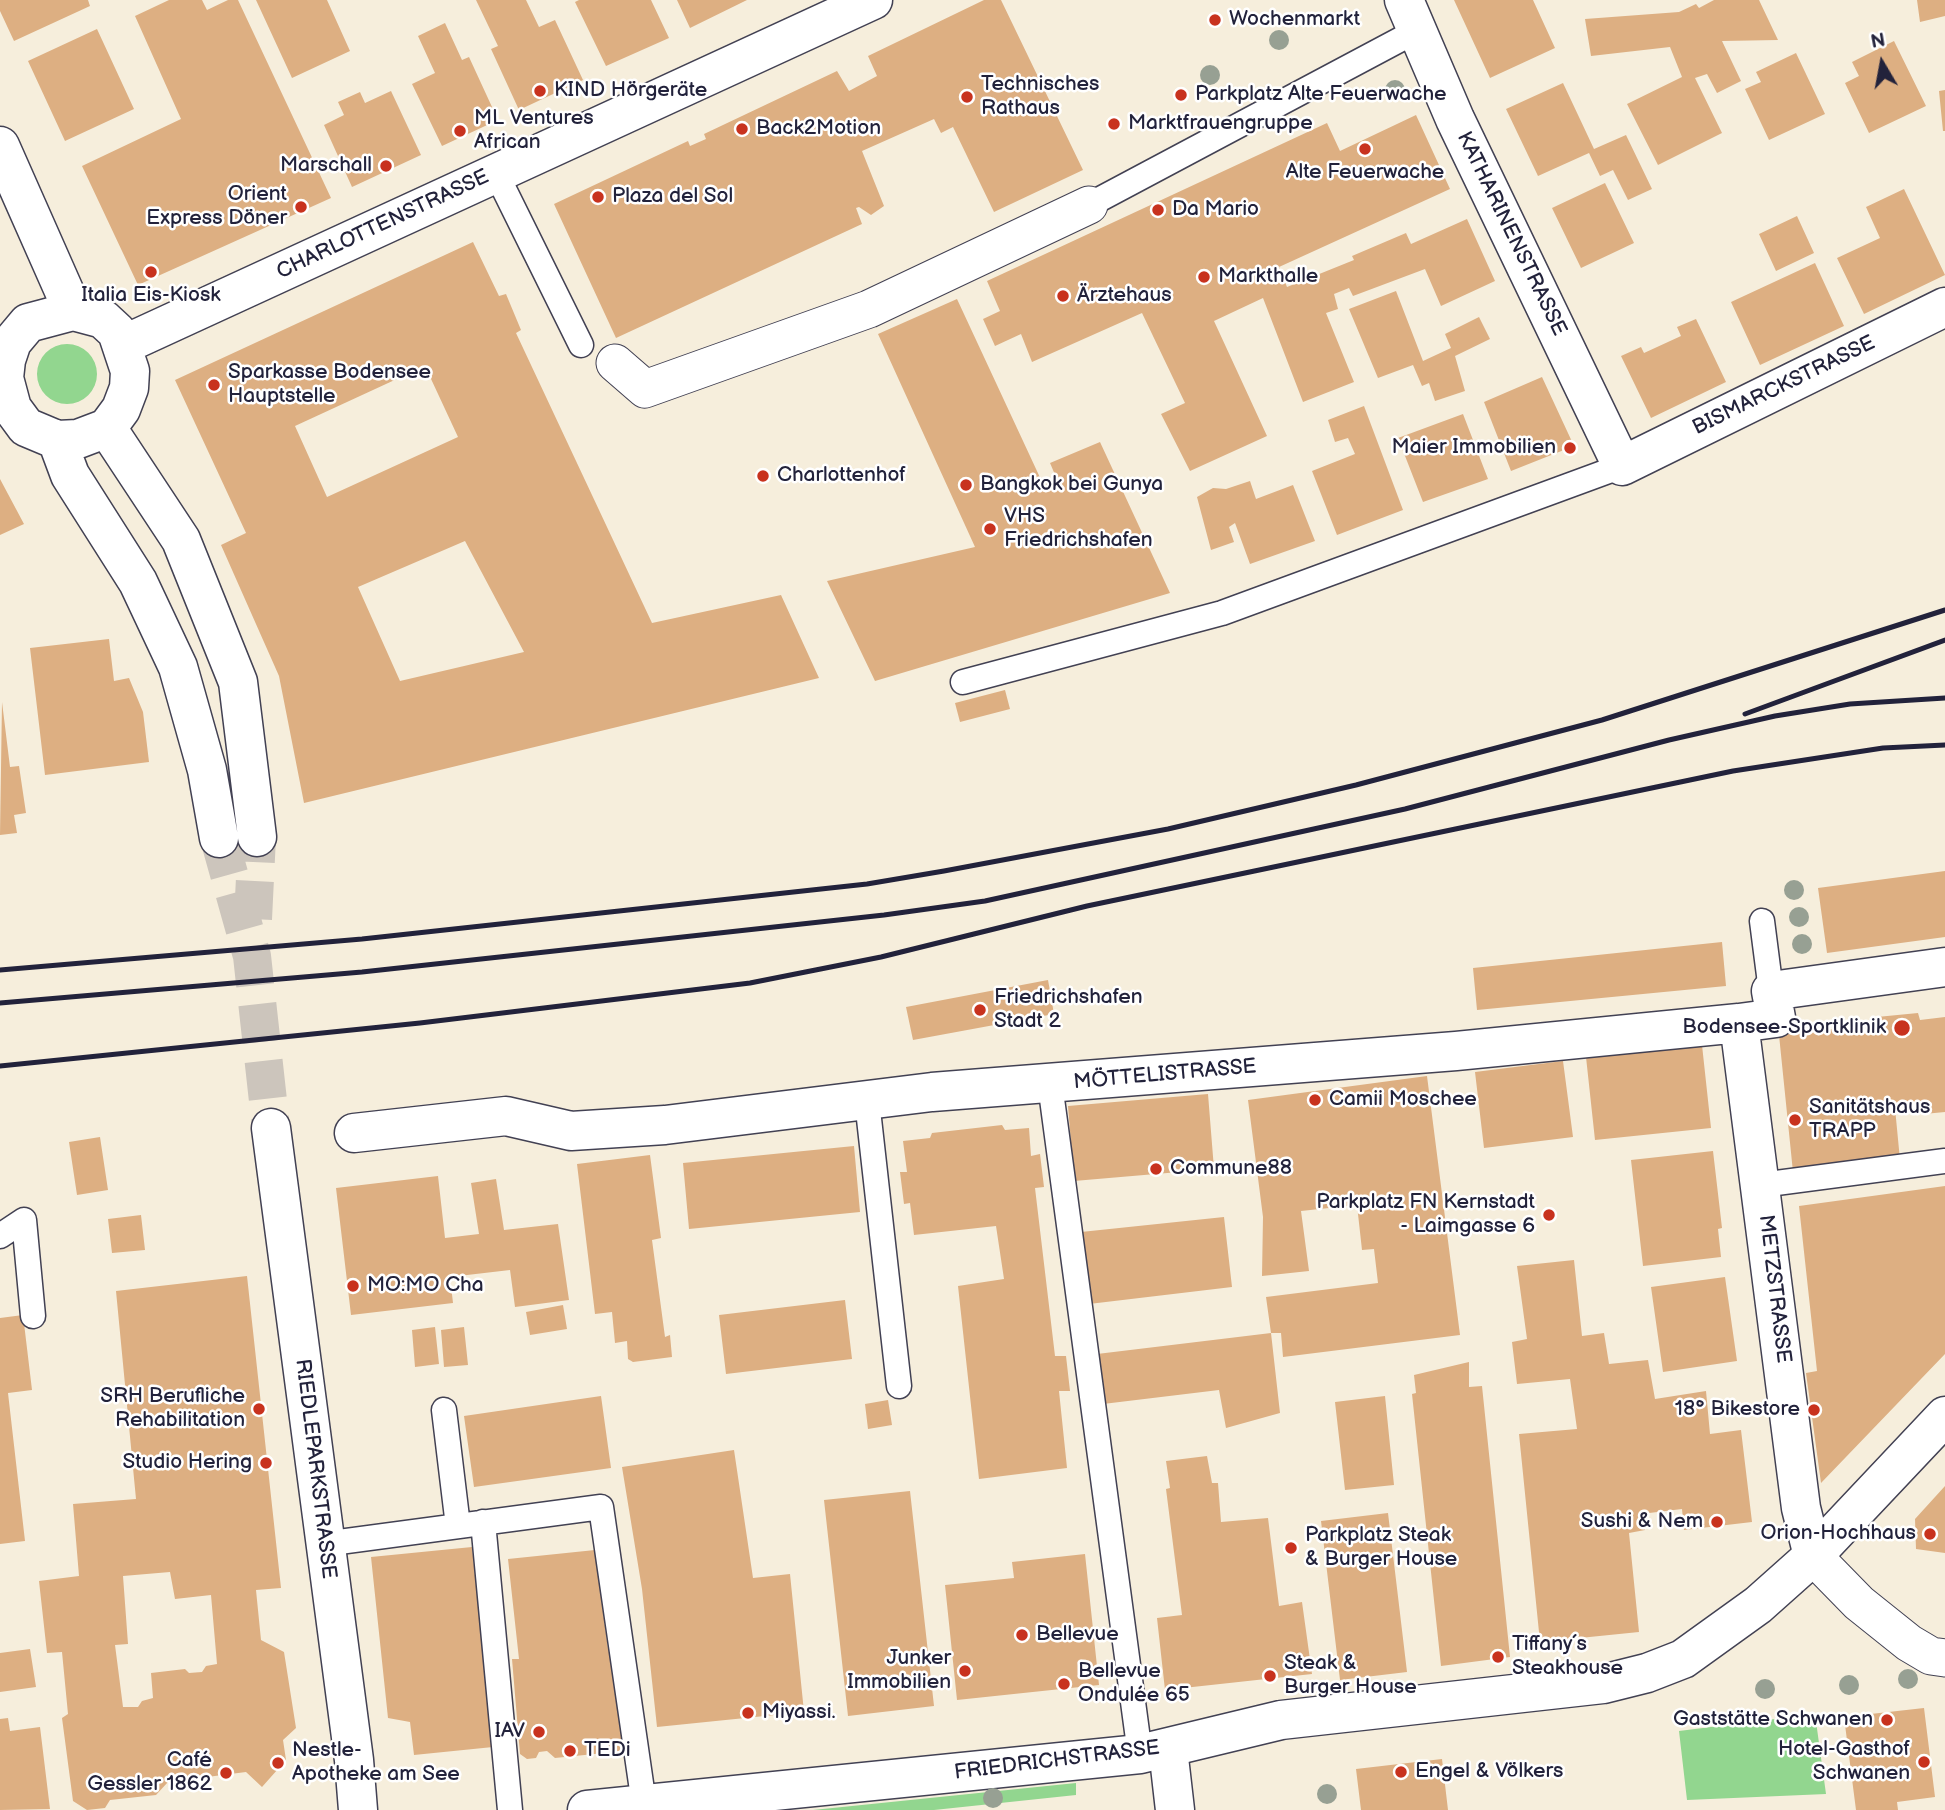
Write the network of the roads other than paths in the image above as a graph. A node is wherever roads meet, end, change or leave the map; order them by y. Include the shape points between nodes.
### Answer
1 (873, 0) edge
2 (1411, 15) edge
3 (0, 146) edge
4 (496, 173) junction
5 (1089, 205) joint
6 (1945, 307) edge
7 (73, 310) junction
8 (123, 345) junction
9 (581, 345) dead end
10 (4, 354) edge
11 (615, 363) dead end
12 (107, 428) junction
13 (57, 440) junction
14 (1622, 466) junction
15 (963, 682) dead end
16 (257, 837) tunnel mouth
17 (219, 838) tunnel mouth
18 (1762, 921) dead end
19 (1945, 967) edge
20 (1896, 988) dead end
21 (1772, 997) junction
22 (1739, 1023) junction
23 (1050, 1084) junction
24 (867, 1101) junction
25 (271, 1128) tunnel mouth
26 (354, 1133) dead end
27 (1945, 1161) edge
28 (1761, 1185) junction
29 (0, 1236) edge
30 (33, 1316) dead end
31 (899, 1386) dead end
32 (444, 1409) dead end
33 (1945, 1416) edge
34 (470, 1524) junction
35 (324, 1544) junction
36 (1813, 1556) junction
37 (1945, 1658) edge
38 (1154, 1751) junction
39 (644, 1804) junction
40 (358, 1810) edge
41 (510, 1810) edge
42 (587, 1810) edge
43 (1175, 1810) edge

1 - 4 street, CHARLOTTENSTRASSE
2 - 5 lane
2 - 14 street, KATHARINENSTRASSE via 1455,119
3 - 7 street
4 - 8 street, CHARLOTTENSTRASSE
4 - 9 lane
5 - 11 street via 869,309 645,389
6 - 14 street, BISMARCKSTRASSE
7 - 8 street via 103,319
7 - 10 street via 28,323
8 - 12 street via 129,388
10 - 13 street via 12,408 26,427
12 - 13 street via 78,439
12 - 16 street via 181,540 238,682
13 - 17 street via 70,475 138,582 178,667 207,770
14 - 15 lane via 1222,613
18 - 21 lane
19 - 21 street
20 - 21 lane
21 - 22 street, MÖTTELISTRASSE via 1776,1017
22 - 23 street, MÖTTELISTRASSE
22 - 28 street, METZSTRASSE
23 - 24 street, MÖTTELISTRASSE
23 - 38 lane
24 - 26 street, MÖTTELISTRASSE via 638,1127 571,1131 506,1116
24 - 31 lane
25 - 35 street, RIEDLEPARKSTRASSE
27 - 28 lane
28 - 36 street, METZSTRASSE via 1801,1508
29 - 30 lane via 24,1220
32 - 34 lane
33 - 36 street, FRIEDRICHSTRASSE
34 - 35 lane
34 - 39 lane via 601,1507
34 - 41 lane
35 - 40 street, RIEDLEPARKSTRASSE
36 - 37 street via 1858,1603 1909,1643 1931,1656
36 - 38 street, FRIEDRICHSTRASSE via 1715,1638 1683,1659 1647,1673 1603,1684 1281,1720
38 - 39 street, FRIEDRICHSTRASSE
38 - 43 street
39 - 42 street, FRIEDRICHSTRASSE

